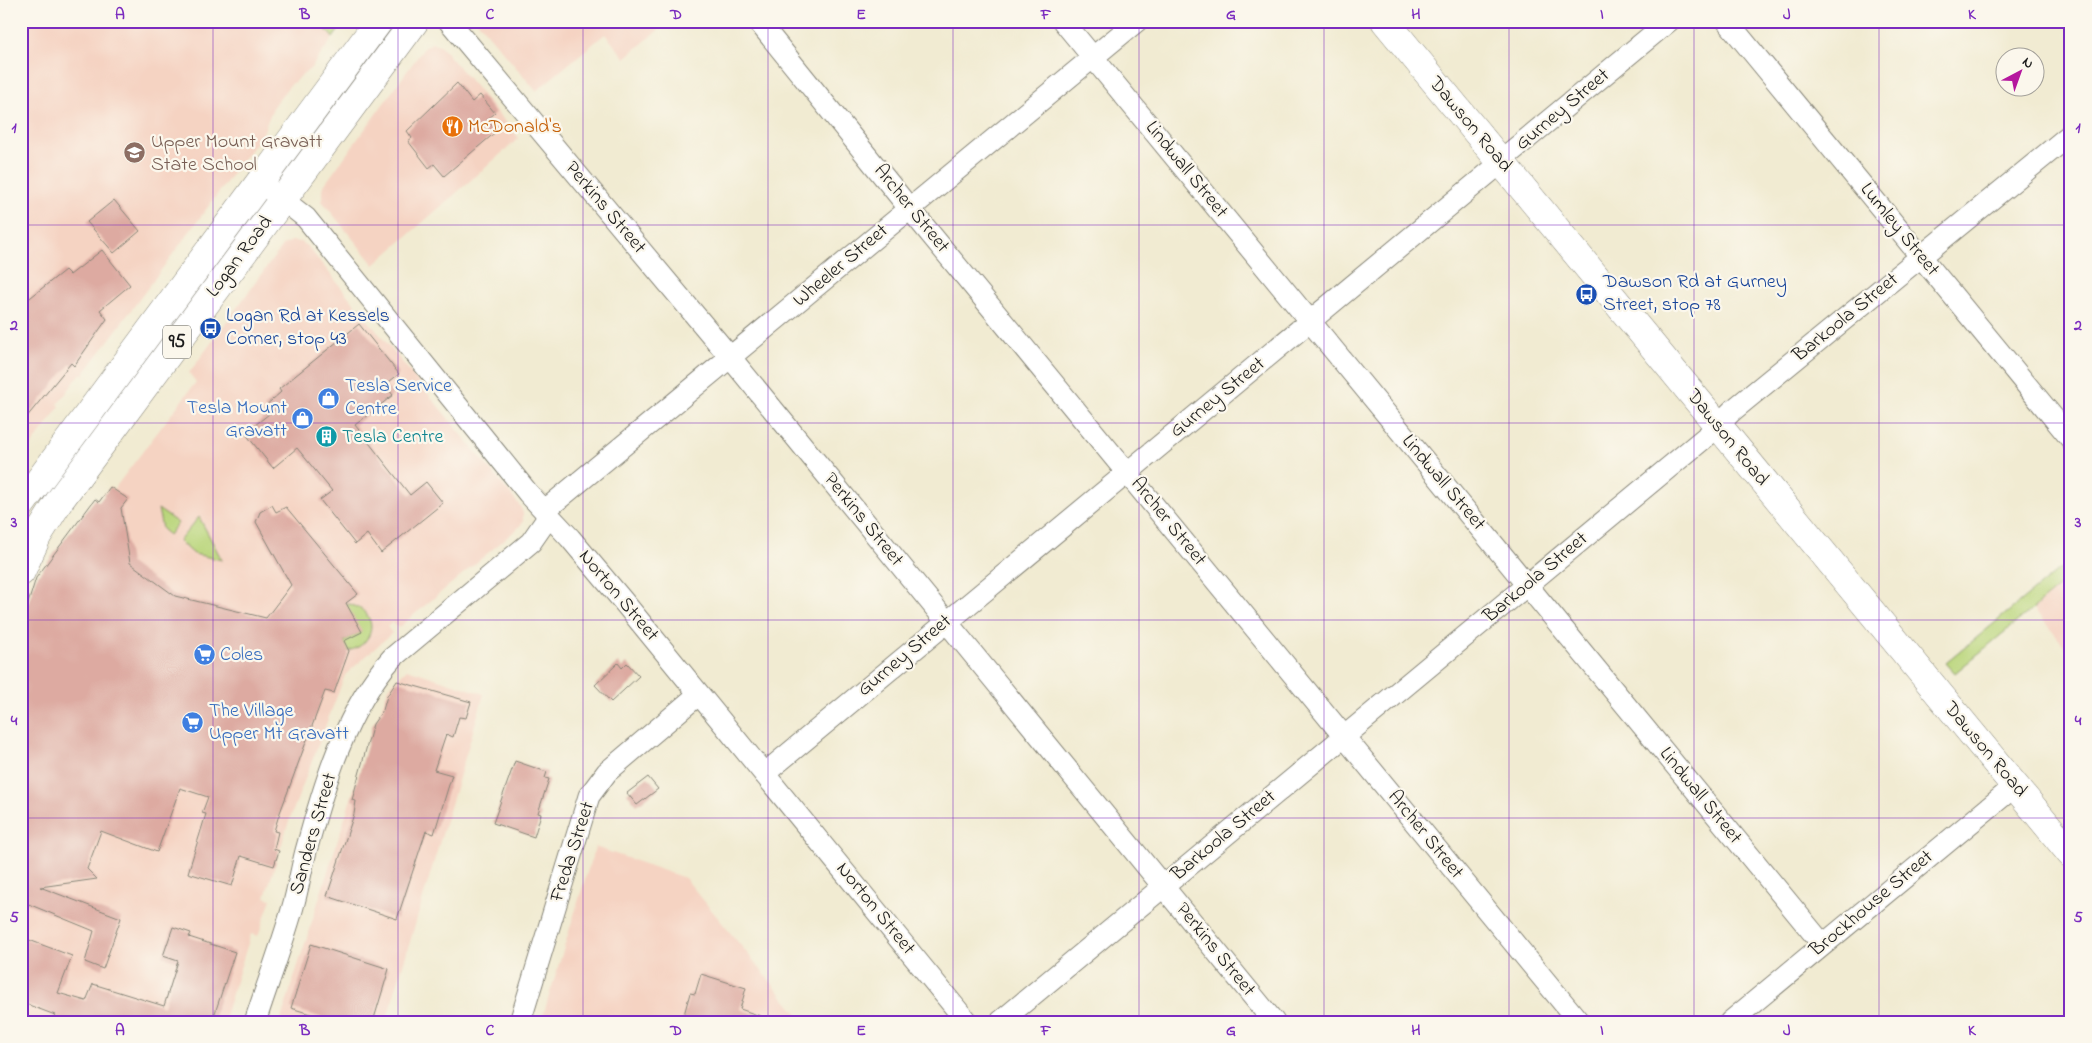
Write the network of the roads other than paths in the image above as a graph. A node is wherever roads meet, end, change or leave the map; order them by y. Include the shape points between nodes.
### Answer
1 (379, 21) edge
2 (415, 21) edge
3 (449, 21) edge
4 (758, 21) edge
5 (1064, 21) edge
6 (1137, 21) edge
7 (1385, 21) edge
8 (1670, 21) edge
9 (1727, 21) edge
10 (1093, 57) junction
11 (2071, 134) edge
12 (1501, 162) junction
13 (259, 181) junction
14 (283, 199) junction
15 (910, 208) junction
16 (1920, 257) junction
17 (1311, 323) junction
18 (730, 357) junction
19 (1716, 425) junction
20 (2071, 440) edge
21 (1127, 472) junction
22 (21, 505) edge
23 (547, 513) junction
24 (21, 572) edge
25 (1527, 585) junction
26 (946, 622) junction
27 (699, 694) junction
28 (1344, 736) junction
29 (764, 774) junction
30 (2015, 786) junction
31 (2071, 854) edge
32 (1163, 887) junction
33 (1822, 945) junction
34 (255, 1022) edge
35 (520, 1022) edge
36 (967, 1022) edge
37 (1000, 1022) edge
38 (1274, 1022) edge
39 (1579, 1022) edge
40 (1730, 1022) edge

1 - 13 main road, Logan Road / 95
2 - 14 main road, Logan Road / 95
3 - 18 street, Perkins Street
4 - 15 street, Archer Street
5 - 10 street, Lindwall Street
6 - 10 street, Wheeler Street
7 - 12 main road, Dawson Road
8 - 12 street, Gurney Street
9 - 16 street, Lumley Street
10 - 15 street, Wheeler Street
10 - 17 street, Lindwall Street
11 - 16 street, Barkoola Street
12 - 17 street, Gurney Street
12 - 19 main road, Dawson Road
13 - 14 street, Norton Street
13 - 22 main road, Logan Road / 95
14 - 23 street, Norton Street via 306,218 528,494
14 - 24 main road, Logan Road / 95 via 60,500 38,535
15 - 18 street, Wheeler Street
15 - 21 street, Archer Street
16 - 19 street, Barkoola Street
16 - 20 street, Lumley Street
17 - 21 street, Gurney Street
17 - 25 street, Lindwall Street
18 - 23 street, Wheeler Street
18 - 26 street, Perkins Street
19 - 25 street, Barkoola Street
19 - 30 main road, Dawson Road
21 - 26 street, Gurney Street
21 - 28 street, Archer Street
23 - 27 street, Norton Street
23 - 34 street, Sanders Street via 531,542 392,658 355,711 328,780 292,909
25 - 28 street, Barkoola Street
25 - 33 street, Lindwall Street
26 - 29 street, Gurney Street
26 - 32 street, Perkins Street
27 - 29 street, Norton Street
27 - 35 street, Freda Street via 606,772 589,796
28 - 32 street, Barkoola Street
28 - 39 street, Archer Street
29 - 36 street, Norton Street
30 - 31 main road, Dawson Road
30 - 33 street, Brockhouse Street
32 - 37 street, Barkoola Street
32 - 38 street, Perkins Street
33 - 40 street, Brockhouse Street

